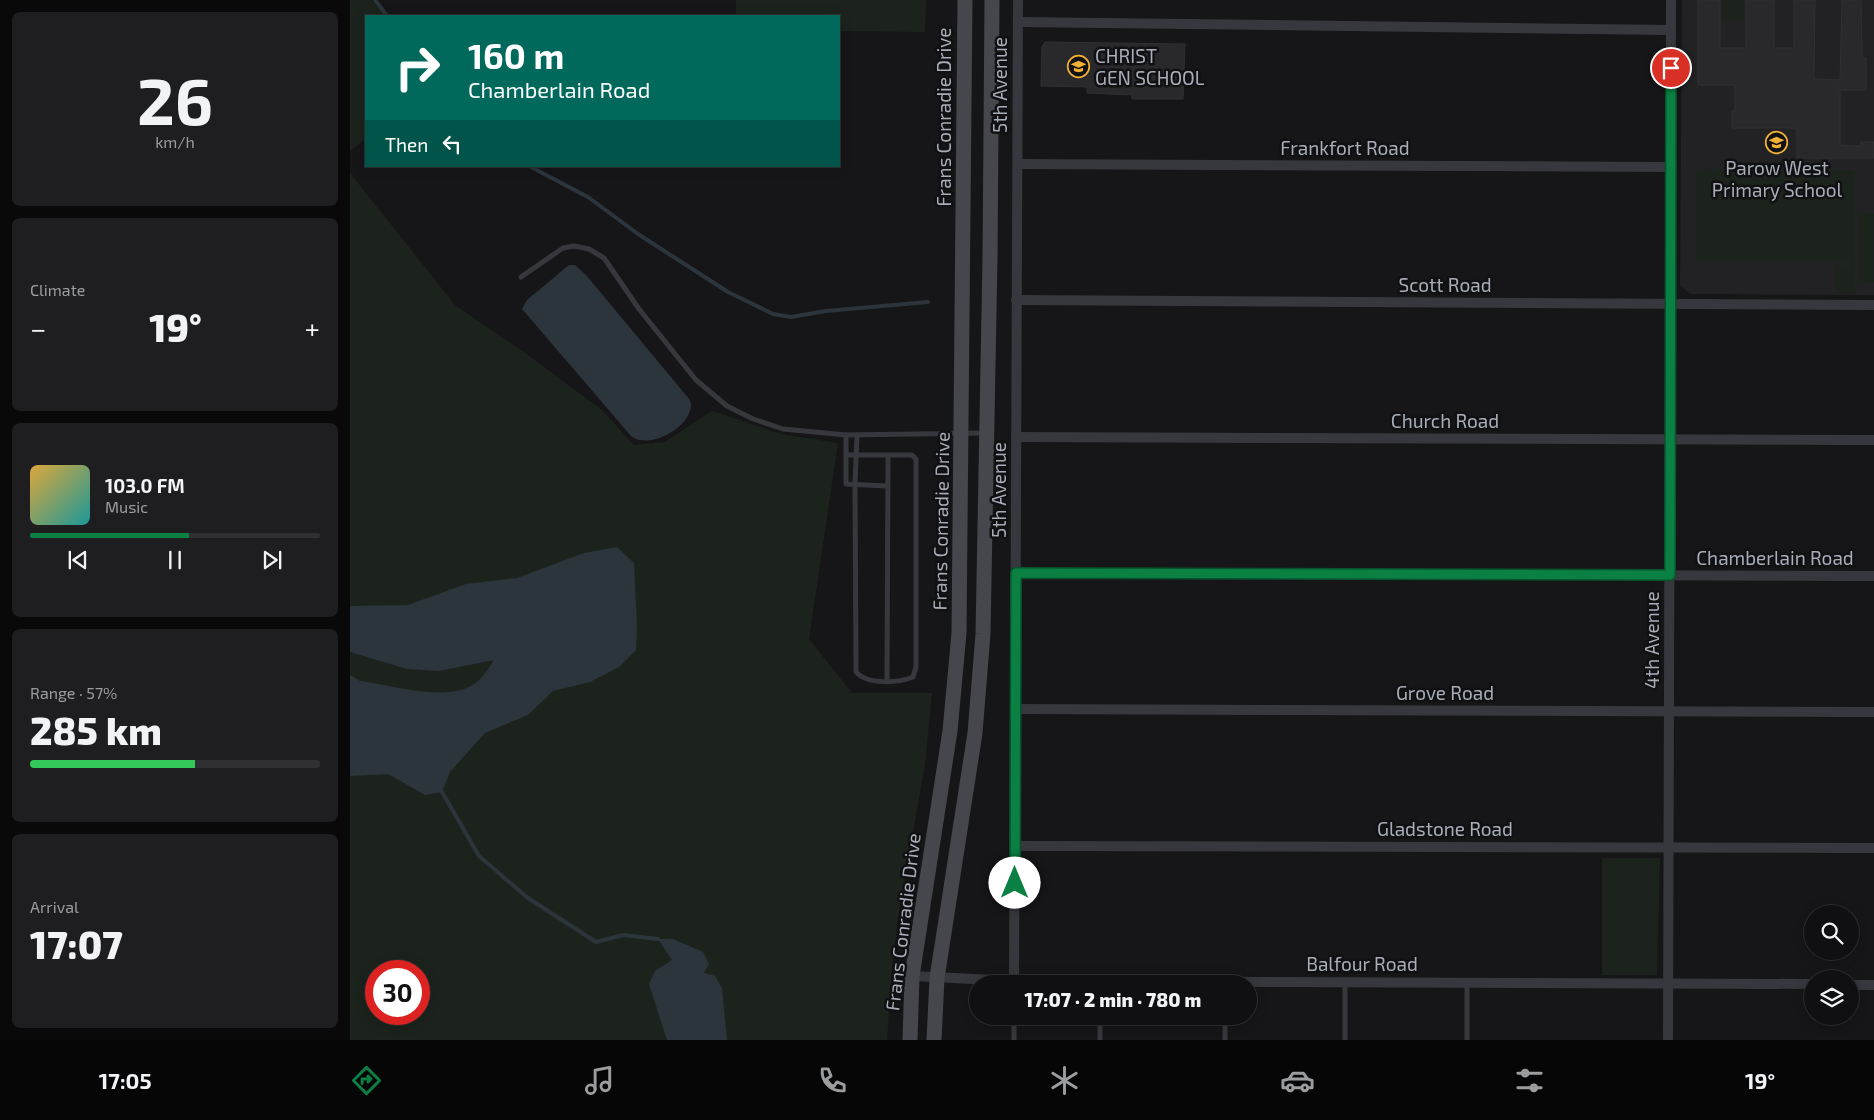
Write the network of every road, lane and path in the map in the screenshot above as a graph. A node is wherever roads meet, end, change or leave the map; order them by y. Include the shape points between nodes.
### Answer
1 (965, 0) edge
2 (992, 0) edge
3 (1018, 0) edge
4 (1671, 0) edge
5 (1018, 22) junction
6 (1671, 30) junction
7 (1018, 164) junction
8 (1672, 167) junction
9 (521, 277) dead end
10 (1016, 300) junction
11 (1671, 303) junction
12 (1874, 305) edge
13 (962, 433) junction
14 (986, 433) junction
15 (846, 435) junction
16 (856, 435) junction
17 (1016, 437) junction
18 (1671, 440) junction
19 (1874, 440) edge
20 (846, 454) junction
21 (857, 454) junction
22 (888, 455) junction
23 (856, 484) junction
24 (887, 486) junction
25 (1016, 573) junction
26 (1670, 575) junction
27 (1874, 576) edge
28 (887, 680) junction
29 (1015, 709) junction
30 (1669, 712) junction
31 (1874, 712) edge
32 (1015, 846) junction
33 (1669, 848) junction
34 (1874, 848) edge
35 (1014, 975) edge
36 (912, 976) junction
37 (938, 978) junction
38 (969, 980) edge
39 (1257, 981) edge
40 (1345, 981) junction
41 (1468, 983) junction
42 (1668, 984) junction
43 (1804, 984) edge
44 (1859, 984) edge
45 (1874, 985) edge
46 (1014, 1025) edge
47 (1100, 1025) edge
48 (1225, 1025) edge
49 (910, 1040) edge
50 (934, 1040) edge
51 (1014, 1040) edge
52 (1100, 1040) edge
53 (1224, 1040) edge
54 (1345, 1040) edge
55 (1467, 1040) edge
56 (1668, 1040) edge

1 - 13 main road, Frans Conradie Drive
2 - 14 main road
3 - 5 street, 5th Avenue
4 - 6 street, 4th Avenue
5 - 6 street
5 - 7 street, 5th Avenue
6 - 8 street, 4th Avenue
7 - 8 street, Frankfort Road
7 - 10 street, 5th Avenue
8 - 11 street, 4th Avenue
9 - 15 lane via 563,248 589,249 604,258 638,308 696,380 727,406 783,429
10 - 11 street, Scott Road
10 - 17 street, 5th Avenue
11 - 12 street, Scott Road
11 - 18 street, 4th Avenue
13 - 14 lane
13 - 16 lane
13 - 36 main road, Frans Conradie Drive via 959,633 950,731
14 - 37 main road via 983,634 975,733
15 - 16 lane
15 - 20 lane
16 - 21 lane
17 - 18 street, Church Road
17 - 25 street, 5th Avenue
18 - 19 street, Church Road
18 - 26 street, 4th Avenue
20 - 21 lane
20 - 23 lane via 846,484
21 - 22 lane
21 - 23 lane
22 - 24 lane
22 - 28 lane via 912,455 916,459 917,561 916,672 907,680
23 - 24 lane
23 - 28 lane via 856,672 861,678
24 - 28 lane
25 - 26 street, Chamberlain Road
25 - 29 street, 5th Avenue
26 - 27 street, Chamberlain Road
26 - 30 street, 4th Avenue
29 - 30 street, Grove Road
29 - 32 street, 5th Avenue
30 - 31 street, Grove Road
30 - 33 street, 4th Avenue
32 - 33 street, Gladstone Road
32 - 35 street, 5th Avenue
33 - 34 street, Gladstone Road
33 - 42 street, 4th Avenue
36 - 37 street, Balfour Road
36 - 49 main road, Frans Conradie Drive
37 - 38 street, Balfour Road
37 - 50 main road
39 - 40 street, Balfour Road
40 - 41 street, Balfour Road
40 - 54 lane
41 - 42 street, Balfour Road
41 - 55 lane
42 - 43 street, Balfour Road
42 - 56 street, 4th Avenue
44 - 45 street
46 - 51 lane
47 - 52 lane
48 - 53 lane

